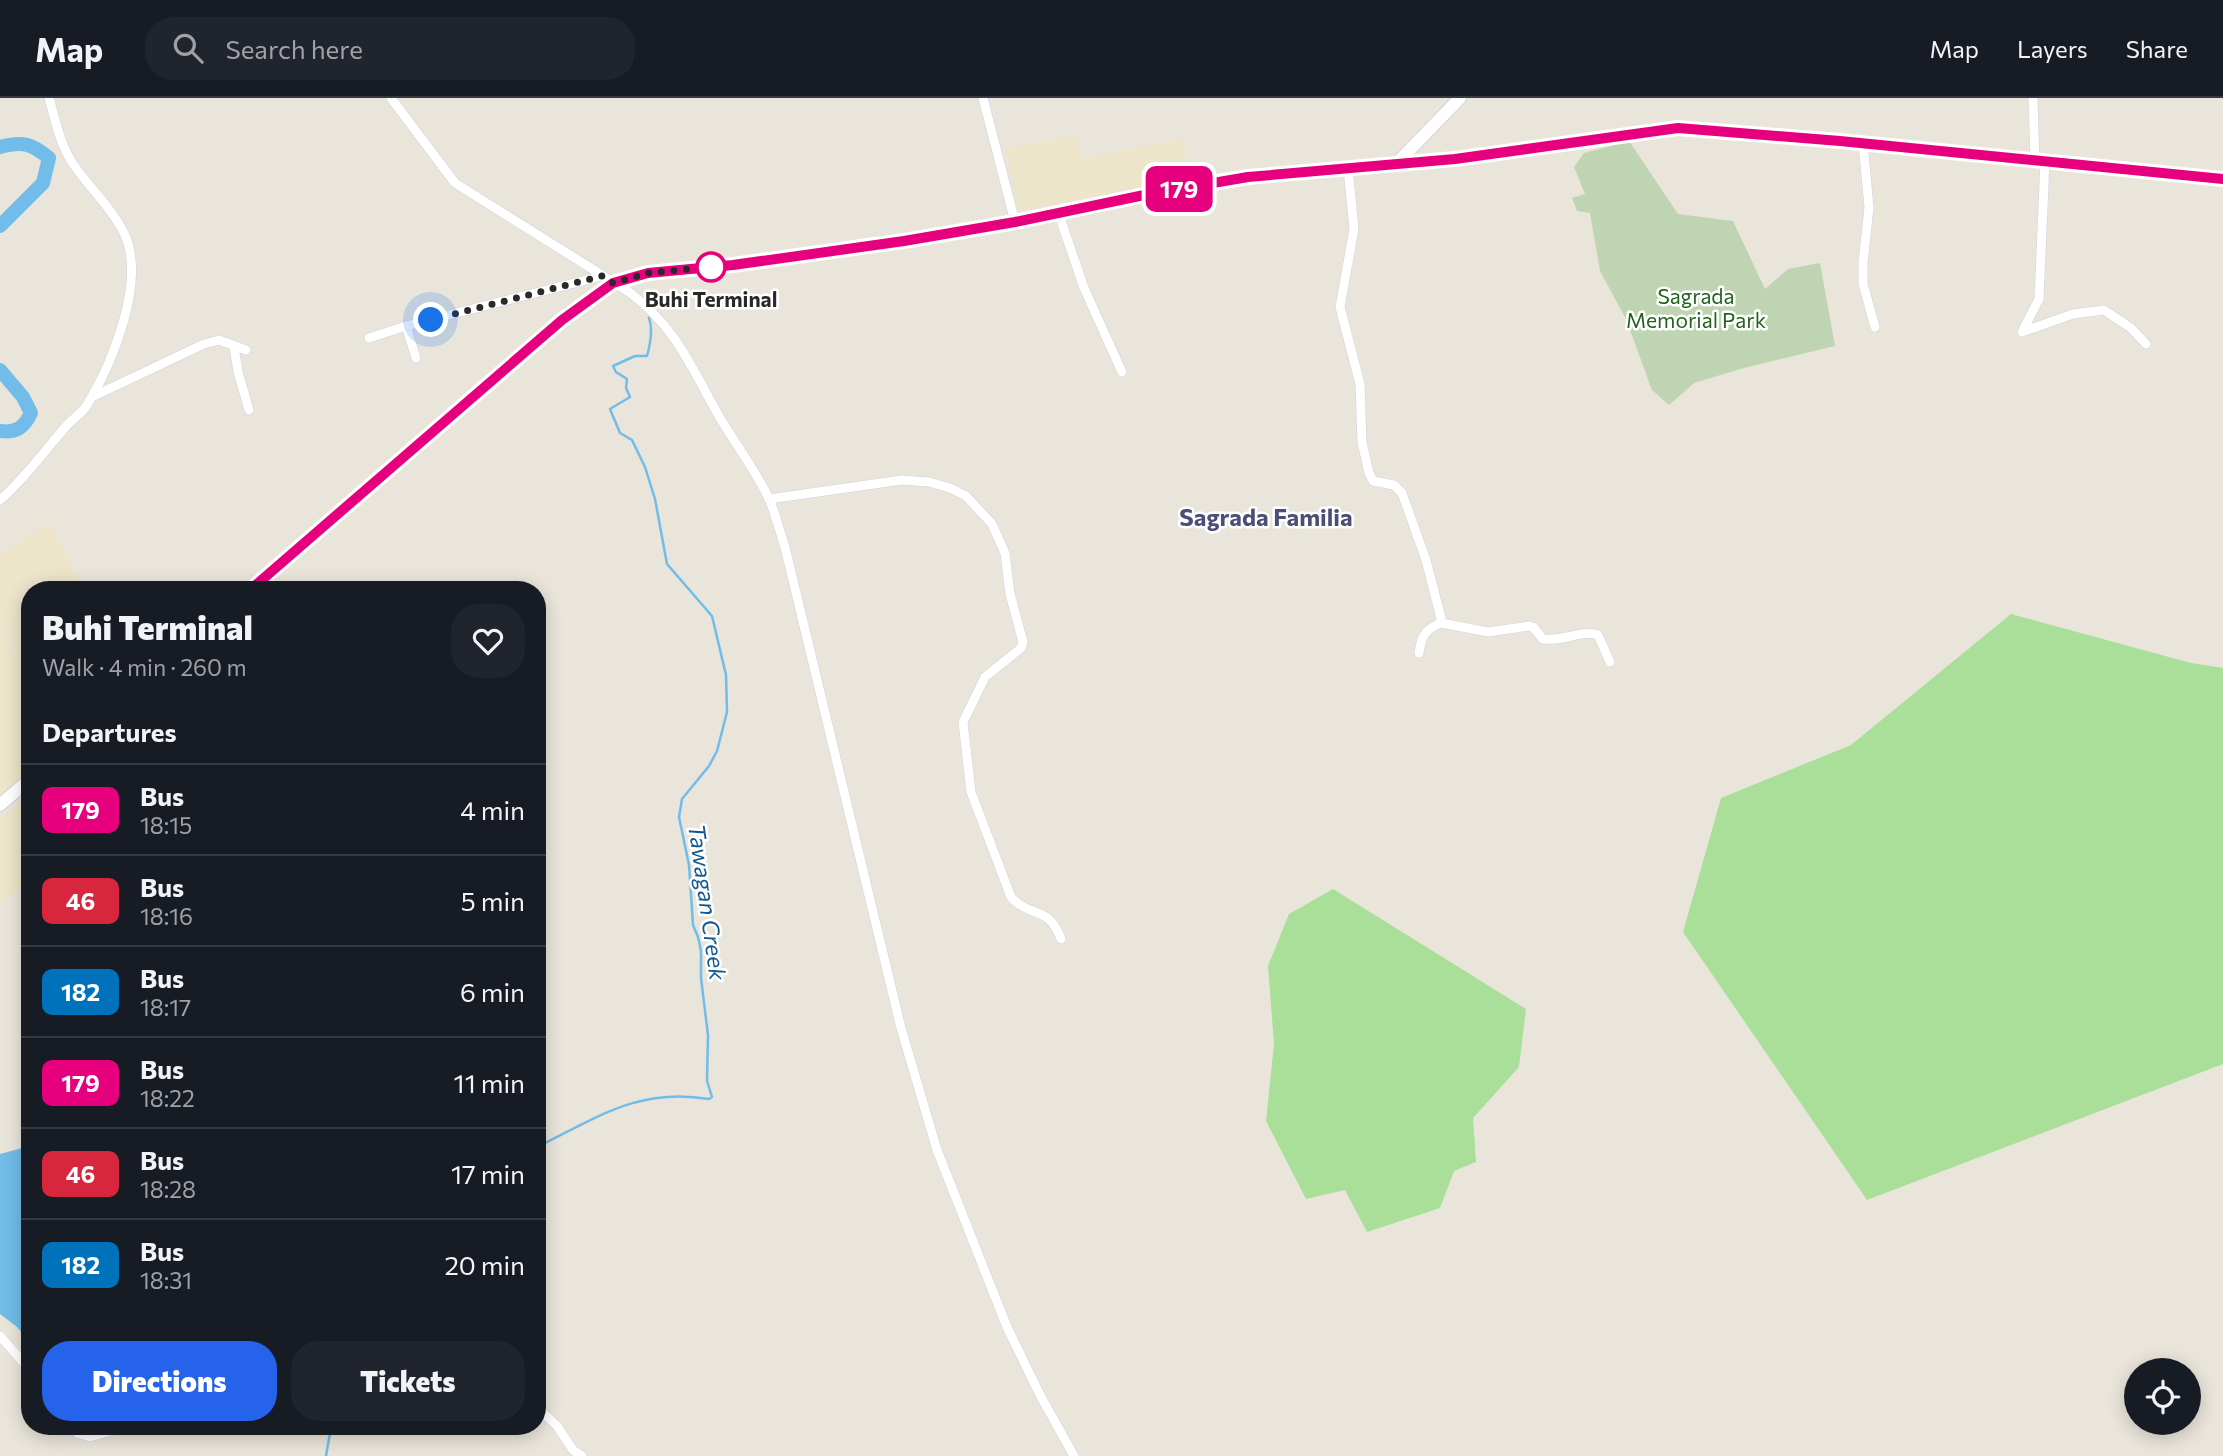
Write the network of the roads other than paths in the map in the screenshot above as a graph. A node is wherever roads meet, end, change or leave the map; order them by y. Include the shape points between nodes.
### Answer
1 (49, 98) edge
2 (391, 98) edge
3 (983, 98) edge
4 (1460, 98) edge
5 (2032, 98) edge
6 (1863, 143) junction
7 (2040, 161) junction
8 (1396, 164) junction
9 (1348, 169) junction
10 (2223, 179) edge
11 (1058, 212) junction
12 (1015, 222) junction
13 (608, 279) junction
14 (406, 326) junction
15 (1875, 327) dead end
16 (369, 338) dead end
17 (2146, 344) dead end
18 (234, 346) junction
19 (246, 350) dead end
20 (416, 358) dead end
21 (1122, 372) dead end
22 (91, 397) junction
23 (249, 410) dead end
24 (769, 499) junction
25 (0, 500) edge
26 (260, 581) edge
27 (1441, 623) junction
28 (1419, 653) dead end
29 (1610, 662) dead end
30 (21, 787) edge
31 (0, 805) edge
32 (1061, 939) dead end
33 (0, 1336) edge
34 (21, 1360) edge
35 (546, 1416) edge
36 (582, 1456) edge
37 (1074, 1456) edge

1 - 22 street via 68,156 123,231 131,255 125,317
2 - 13 street via 455,183
3 - 12 street
4 - 8 main road
5 - 7 street
6 - 7 main road
6 - 8 main road via 1678,128
6 - 15 street via 1868,207 1863,284
7 - 10 main road
7 - 17 street via 2039,299 2022,332 2073,314 2104,310
8 - 9 main road
9 - 11 main road via 1248,177
9 - 27 street via 1354,229 1340,307 1360,384 1362,442 1373,481 1394,485 1402,493 1426,560
11 - 12 main road
11 - 21 street via 1084,288
12 - 13 main road
13 - 14 street
13 - 24 street via 650,307 674,337
13 - 26 main road
14 - 16 street
14 - 20 street
18 - 19 street
18 - 22 street via 219,340 204,344
18 - 23 street
22 - 25 street
24 - 32 street via 902,480 929,482 966,496 992,524 1005,553 1023,642 985,677 963,722 971,792 1012,897 1018,905 1049,917
24 - 37 street via 785,547 901,1028 937,1150 1007,1327
27 - 28 street via 1422,637
27 - 29 street via 1488,632 1529,626 1543,639 1552,640 1593,633
30 - 31 main road
33 - 34 street
35 - 36 street

